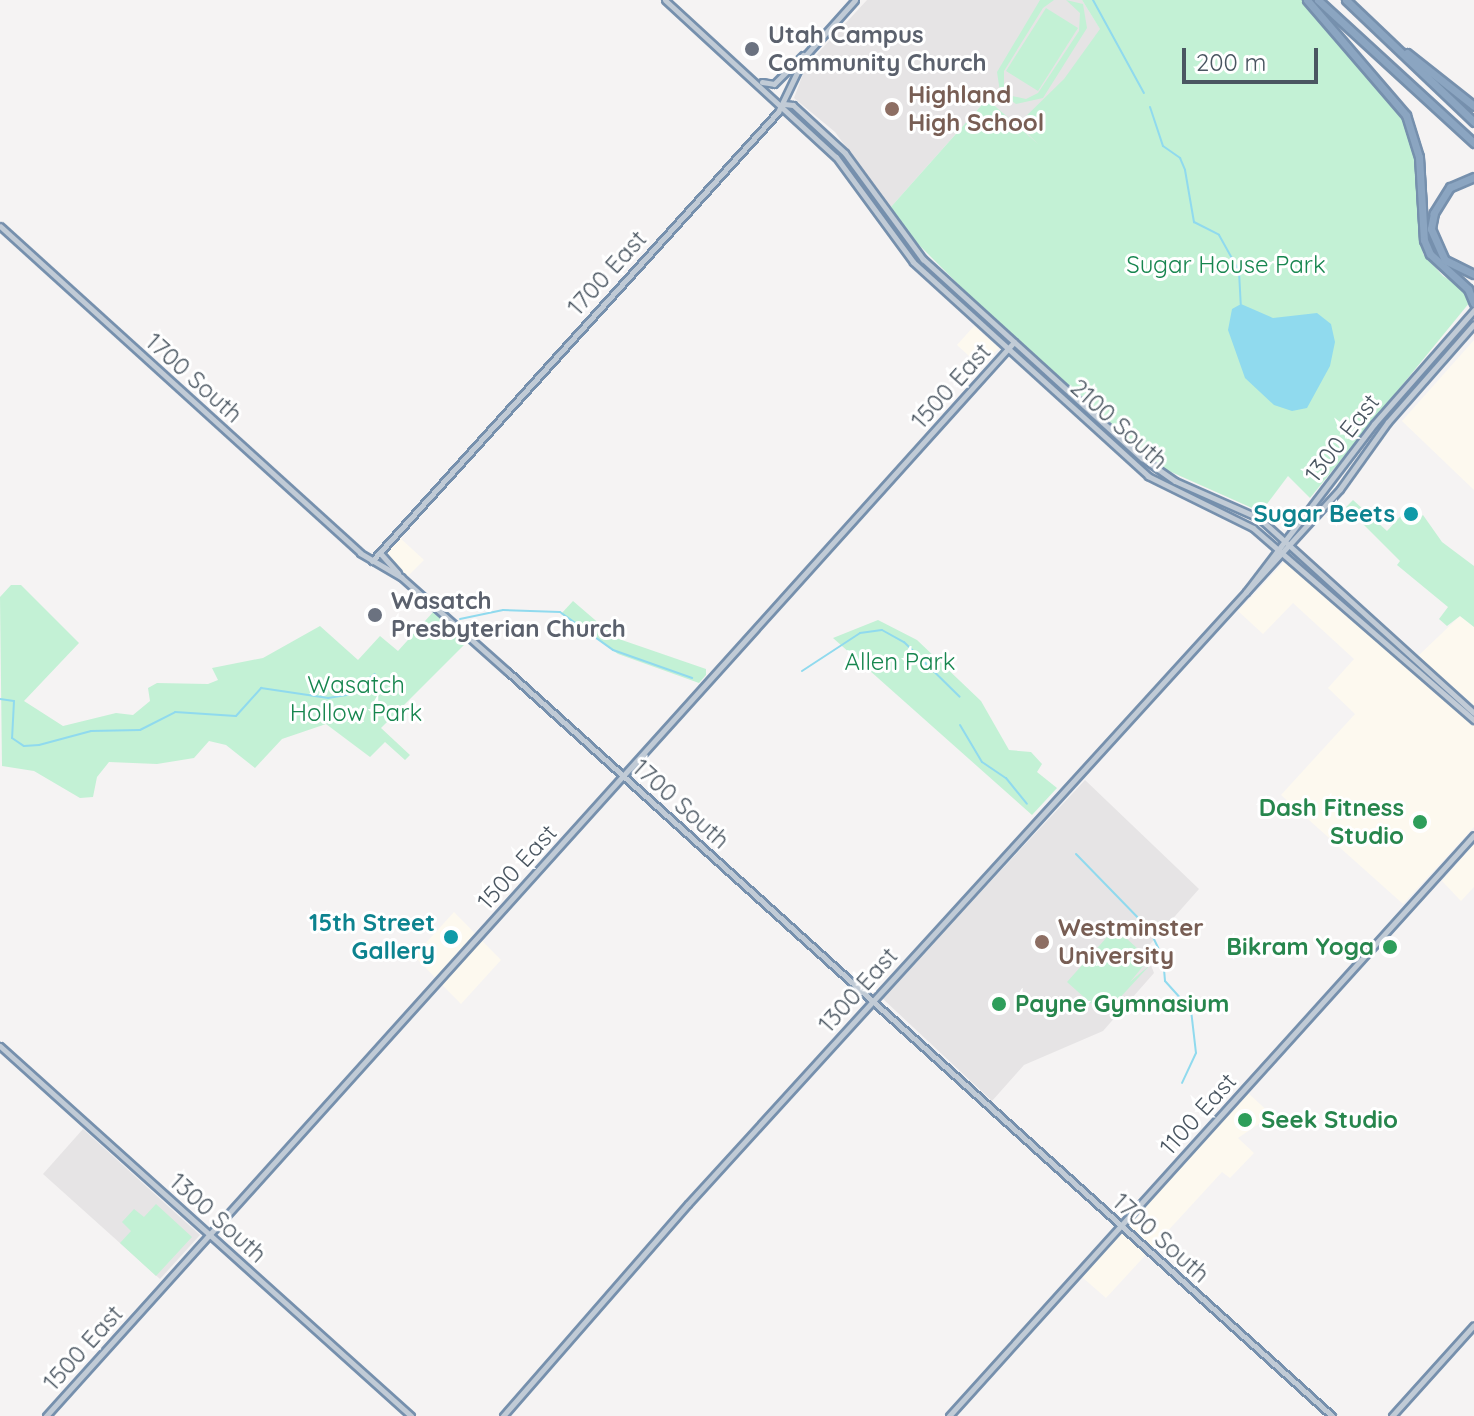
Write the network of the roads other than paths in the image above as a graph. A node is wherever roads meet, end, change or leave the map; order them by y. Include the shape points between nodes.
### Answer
1 (665, 0) edge
2 (855, 0) edge
3 (1307, 0) edge
4 (1318, 0) edge
5 (1346, 0) edge
6 (1382, 35) junction
7 (808, 52) junction
8 (757, 81) junction
9 (783, 104) junction
10 (1474, 106) edge
11 (1474, 122) edge
12 (1474, 143) edge
13 (1474, 177) edge
14 (0, 226) edge
15 (1444, 269) junction
16 (1474, 274) edge
17 (1474, 289) edge
18 (1474, 303) edge
19 (1474, 310) edge
20 (1474, 324) edge
21 (1014, 342) junction
22 (1008, 349) junction
23 (1283, 539) junction
24 (1289, 545) junction
25 (1276, 547) junction
26 (380, 553) junction
27 (1283, 553) junction
28 (372, 561) junction
29 (401, 577) junction
30 (1246, 592) junction
31 (1345, 606) junction
32 (1384, 631) junction
33 (1429, 679) junction
34 (1448, 690) junction
35 (1474, 713) edge
36 (1474, 720) edge
37 (624, 776) junction
38 (1474, 835) edge
39 (873, 1001) junction
40 (0, 1046) edge
41 (1121, 1226) junction
42 (209, 1234) junction
43 (1474, 1325) edge
44 (46, 1416) edge
45 (411, 1416) edge
46 (503, 1416) edge
47 (949, 1416) edge
48 (1332, 1416) edge
49 (1392, 1416) edge

1 - 8 street, 2100 South
2 - 7 street, 1700 East
3 - 15 highway via 1406,115 1419,157 1424,240
4 - 12 highway
5 - 6 highway
6 - 10 highway
6 - 11 highway
7 - 8 street via 774,84
7 - 9 street, 1700 East
8 - 9 street, 2100 South
9 - 21 street, 2100 South via 793,105 839,146 912,247
9 - 22 street, 2100 South via 841,164 907,255
9 - 26 street, 1700 East
13 - 16 highway via 1450,187 1431,229 1445,260
14 - 28 street, 1700 South
15 - 17 highway
15 - 18 highway via 1468,289
19 - 23 street, 1300 East
20 - 24 street, 1300 East
21 - 22 street, 1500 East
21 - 23 street, 2100 South via 1158,471 1245,509
22 - 25 street, 2100 South via 1154,481 1240,519
22 - 37 street, 1500 East
23 - 24 street, 2100 South
23 - 25 street, 1300 East
24 - 27 street, 1300 East
24 - 32 street, 2100 South
25 - 27 street, 2100 South
25 - 30 street, 1300 East
26 - 28 street, 1700 East
26 - 29 street
27 - 30 street, 1300 East
27 - 31 street, 2100 South
28 - 29 street, 1700 South
29 - 37 street, 1700 South
30 - 39 street, 1300 East
31 - 32 street
31 - 33 street, 2100 South
32 - 34 street, 2100 South
33 - 34 street
33 - 36 street, 2100 South
34 - 35 street, 2100 South
37 - 39 street, 1700 South
37 - 42 street, 1500 East
38 - 41 street, 1100 East
39 - 41 street, 1700 South
39 - 46 street, 1300 East
40 - 42 street, 1300 South
41 - 47 street, 1100 East
41 - 48 street, 1700 South
42 - 44 street, 1500 East
42 - 45 street, 1300 South
43 - 49 street

